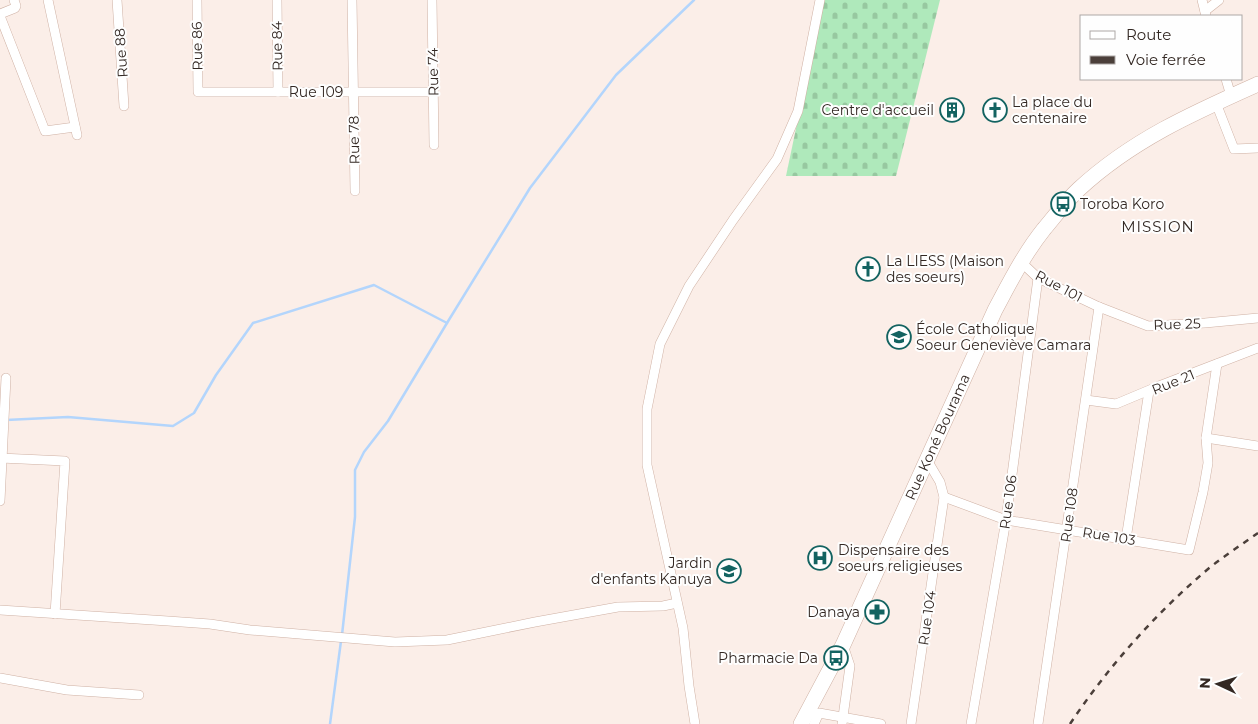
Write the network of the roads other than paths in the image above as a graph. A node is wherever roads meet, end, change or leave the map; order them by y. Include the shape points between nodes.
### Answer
1 (14, 0) edge
2 (48, 0) edge
3 (117, 0) edge
4 (196, 0) edge
5 (277, 0) edge
6 (352, 0) edge
7 (432, 0) edge
8 (820, 0) edge
9 (1202, 0) edge
10 (1219, 0) edge
11 (1206, 14) edge
12 (0, 15) edge
13 (1226, 80) edge
14 (1258, 84) edge
15 (198, 92) joint
16 (278, 92) junction
17 (353, 92) junction
18 (433, 92) junction
19 (1231, 96) junction
20 (1216, 103) junction
21 (124, 106) dead end
22 (434, 145) dead end
23 (1258, 148) edge
24 (355, 190) dead end
25 (1021, 262) junction
26 (1038, 278) junction
27 (1099, 307) junction
28 (1258, 318) edge
29 (1258, 348) edge
30 (1217, 364) junction
31 (6, 378) dead end
32 (1150, 391) junction
33 (1086, 400) junction
34 (1206, 438) junction
35 (1258, 446) edge
36 (1, 458) edge
37 (927, 460) junction
38 (944, 497) junction
39 (0, 501) edge
40 (1006, 520) junction
41 (1067, 529) junction
42 (1126, 539) junction
43 (677, 603) junction
44 (0, 610) edge
45 (55, 614) junction
46 (843, 645) junction
47 (0, 678) edge
48 (139, 695) dead end
49 (842, 720) edge
50 (695, 724) edge
51 (800, 724) edge
52 (814, 724) edge
53 (881, 724) edge
54 (911, 724) edge
55 (971, 724) edge
56 (1038, 724) edge

1 - 12 street via 15,8
2 - 12 street via 76,131 45,131
3 - 21 street, Rue 88
4 - 15 street, Rue 86
5 - 16 street, Rue 84
6 - 17 street, Rue 78
7 - 18 street, Rue 74
8 - 43 street via 798,111 777,159 689,286 660,344 647,410 647,465
9 - 11 street
10 - 11 street
13 - 19 street
14 - 19 highway, Rue Koné Bourama
15 - 16 street, Rue 109
16 - 17 street, Rue 109
17 - 18 street, Rue 109
17 - 24 street, Rue 78
18 - 22 street, Rue 74
19 - 20 highway, Rue Koné Bourama
20 - 23 street via 1234,148
20 - 25 highway, Rue Koné Bourama via 1170,124 1102,169 1060,210
25 - 26 street, Rue 101
25 - 37 highway, Rue Koné Bourama via 995,310
26 - 27 street, Rue 101
26 - 40 street, Rue 106
27 - 28 street, Rue 25 via 1148,326
27 - 33 street, Rue 108
29 - 30 street, Rue 21
30 - 32 street, Rue 21
30 - 34 street
31 - 36 street
32 - 33 street, Rue 21 via 1116,404
32 - 42 street
33 - 41 street, Rue 108
34 - 35 street
34 - 42 street, Rue 103 via 1208,463 1189,550
36 - 39 street
36 - 45 street via 65,461
37 - 38 street, Rue 104 via 940,482
37 - 46 highway, Rue Koné Bourama
38 - 40 street, Rue 103
38 - 54 street, Rue 104
40 - 41 street, Rue 103
40 - 55 street, Rue 106
41 - 42 street, Rue 103
41 - 56 street, Rue 108
43 - 45 street via 618,607 447,640 395,642 168,620
43 - 50 street
44 - 45 street
46 - 49 street via 850,666
46 - 51 highway, Rue Koné Bourama
47 - 48 street via 66,690
49 - 52 street via 819,713
49 - 53 street

